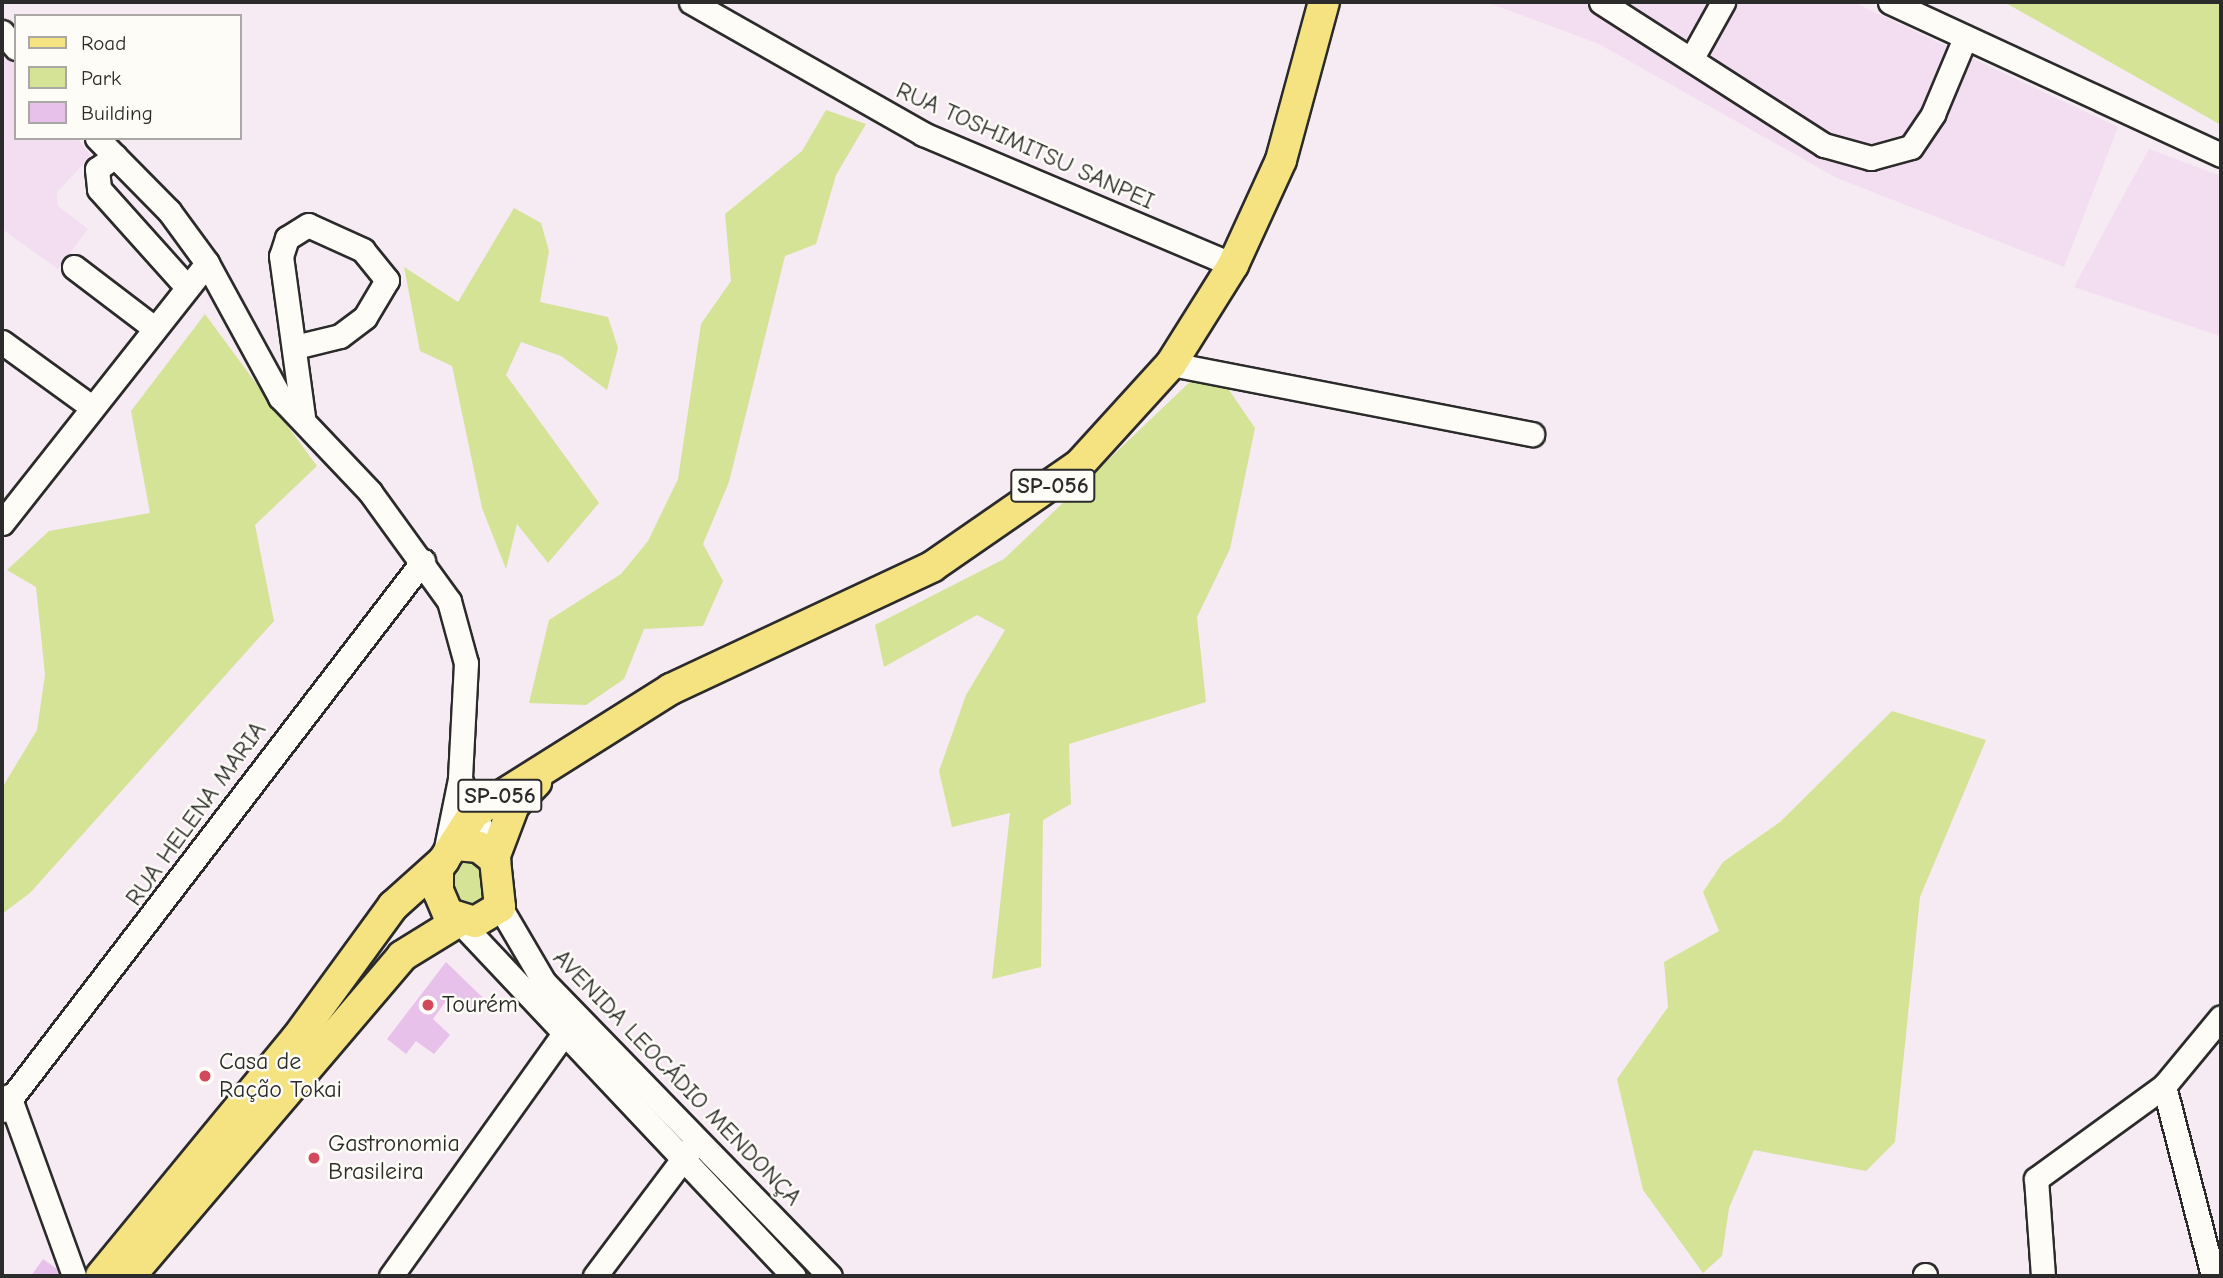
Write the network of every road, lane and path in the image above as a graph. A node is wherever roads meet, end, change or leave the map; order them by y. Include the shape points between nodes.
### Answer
1 (691, 2) edge
2 (1324, 2) edge
3 (1601, 2) edge
4 (1723, 2) edge
5 (1890, 2) edge
6 (2, 32) edge
7 (1965, 38) junction
8 (14, 46) edge
9 (1693, 56) junction
10 (99, 140) edge
11 (2221, 155) edge
12 (115, 156) junction
13 (207, 263) junction
14 (1233, 265) junction
15 (74, 267) dead end
16 (187, 287) junction
17 (154, 328) junction
18 (2, 342) edge
19 (295, 347) junction
20 (1171, 363) junction
21 (90, 406) junction
22 (303, 417) junction
23 (1532, 434) dead end
24 (2, 523) edge
25 (423, 561) junction
26 (558, 759) junction
27 (460, 779) junction
28 (474, 813) junction
29 (449, 852) junction
30 (495, 859) junction
31 (500, 907) junction
32 (459, 921) junction
33 (2221, 1017) edge
34 (563, 1035) junction
35 (2164, 1086) junction
36 (5, 1103) edge
37 (699, 1140) junction
38 (683, 1159) junction
39 (74, 1276) edge
40 (101, 1276) edge
41 (130, 1276) edge
42 (391, 1276) edge
43 (596, 1276) edge
44 (794, 1276) edge
45 (830, 1276) edge
46 (2043, 1276) edge
47 (2213, 1276) edge

1 - 14 street, RUA TOSHIMITSU SANPEI via 923,134
2 - 14 main road, SP-056 via 1281,160
3 - 9 street
4 - 9 street
5 - 7 street
6 - 8 street
7 - 9 street via 1933,114 1911,146 1882,157 1824,145
7 - 11 street
10 - 12 street
12 - 13 street via 169,211
12 - 16 street via 97,169 99,189
13 - 16 street
13 - 22 street via 264,373
14 - 20 main road, SP-056
15 - 17 street
16 - 17 street
17 - 21 street
18 - 21 street
19 - 19 street via 281,256 288,238 308,225 363,250 387,280 365,317 340,336
19 - 22 street
20 - 23 street
20 - 26 main road, SP-056 via 1079,465 980,538 671,689
21 - 24 street
22 - 25 street
25 - 27 street via 449,601 466,663
25 - 36 street, RUA HELENA MARIA via 265,760 100,989
26 - 28 main road, SP-056
26 - 30 main road via 514,805
27 - 28 street
27 - 29 street
28 - 29 main road, SP-056
28 - 30 street
29 - 30 main road via 479,847
29 - 32 main road via 441,904
29 - 40 main road, SP-056 via 393,906 288,1049
30 - 31 main road
31 - 32 main road via 475,922
31 - 37 street, AVENIDA LEOCÁDIO MENDONÇA via 544,982
32 - 34 street
32 - 41 main road via 402,956
33 - 35 street
34 - 38 street
34 - 42 street
35 - 46 street via 2036,1180 2034,1216
35 - 47 street
36 - 39 street
37 - 38 street
37 - 45 street, AVENIDA LEOCÁDIO MENDONÇA
38 - 43 street
38 - 44 street

